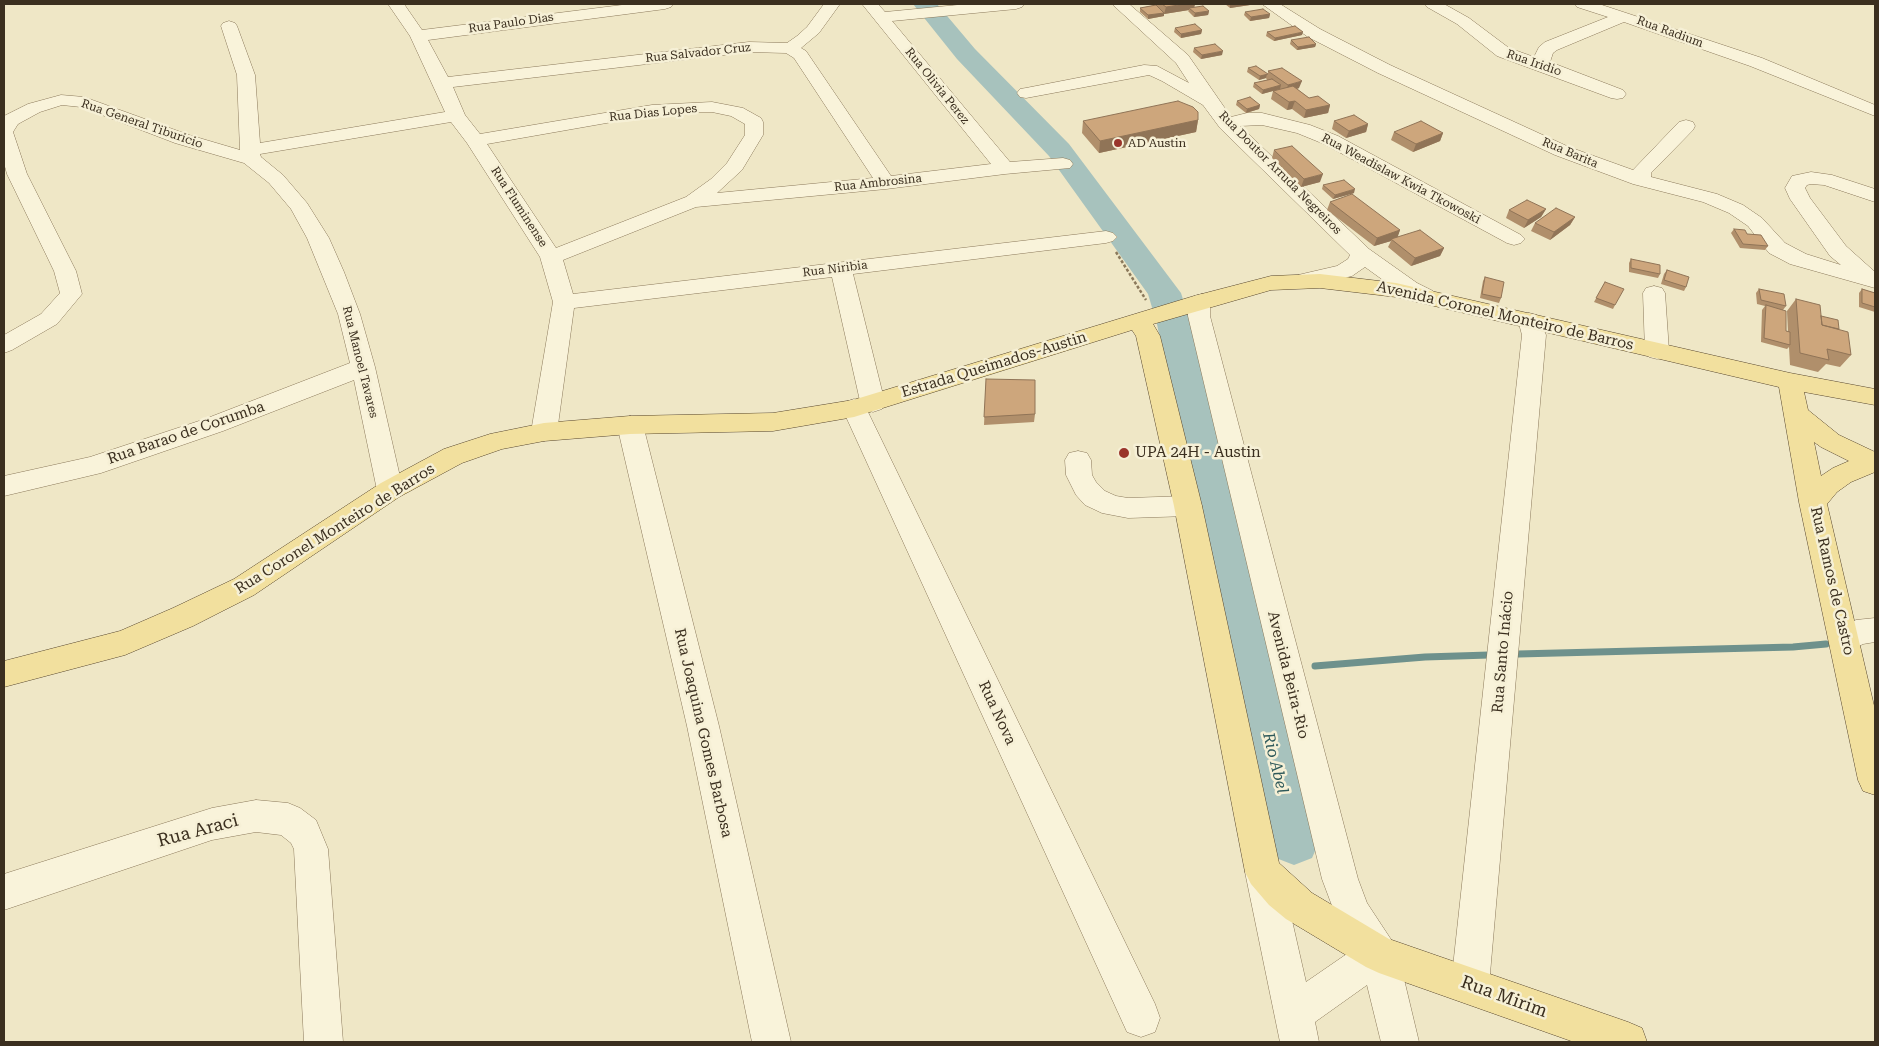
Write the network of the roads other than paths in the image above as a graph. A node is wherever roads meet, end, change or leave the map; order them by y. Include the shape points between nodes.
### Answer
1 (396, 4) edge
2 (542, 4) edge
3 (665, 4) edge
4 (832, 4) edge
5 (1016, 4) edge
6 (1120, 4) edge
7 (1270, 4) edge
8 (1433, 4) edge
9 (1584, 4) edge
10 (875, 10) edge
11 (583, 14) junction
12 (1623, 16) junction
13 (229, 26) dead end
14 (418, 36) junction
15 (790, 48) junction
16 (1540, 65) junction
17 (442, 83) junction
18 (1026, 93) dead end
19 (1617, 94) dead end
20 (1210, 104) junction
21 (1875, 111) edge
22 (456, 116) junction
23 (1227, 124) junction
24 (1686, 126) dead end
25 (475, 140) junction
26 (250, 154) junction
27 (1063, 164) dead end
28 (1005, 168) junction
29 (1640, 180) junction
30 (886, 183) junction
31 (1875, 196) edge
32 (693, 201) junction
33 (1106, 237) road end
34 (1514, 239) dead end
35 (1361, 254) junction
36 (551, 257) junction
37 (841, 268) junction
38 (1306, 280) junction
39 (1874, 282) edge
40 (1654, 293) dead end
41 (1425, 296) junction
42 (564, 302) junction
43 (1191, 305) junction
44 (1148, 318) junction
45 (1529, 320) junction
46 (4, 345) edge
47 (1657, 351) junction
48 (363, 367) junction
49 (1790, 381) junction
50 (1875, 397) edge
51 (864, 405) junction
52 (1796, 414) junction
53 (630, 425) junction
54 (544, 432) junction
55 (1078, 460) dead end
56 (1875, 463) edge
57 (4, 486) edge
58 (390, 490) junction
59 (1813, 502) junction
60 (1188, 506) junction
61 (1875, 630) edge
62 (1845, 640) junction
63 (4, 674) edge
64 (1875, 780) edge
65 (1263, 872) junction
66 (4, 892) edge
67 (1379, 954) junction
68 (1470, 985) junction
69 (1141, 1018) dead end
70 (1296, 1028) edge
71 (324, 1042) edge
72 (772, 1042) edge
73 (1400, 1042) edge
74 (1628, 1042) edge

1 - 14 street, Rua Fluminense
2 - 11 street
3 - 11 street, Rua Paulo Dias
4 - 15 street via 813,30
5 - 10 street via 922,13
6 - 20 street, Rua Doutor Arruda Negreiros via 1182,59
7 - 29 street, Rua Barita via 1314,33 1384,69 1586,162
8 - 16 street, Rua Iridio via 1463,21 1503,52
9 - 12 street, Rua Radium
10 - 28 street, Rua Olivia Perez
11 - 14 street, Rua Paulo Dias
12 - 16 street via 1551,46 1545,51
12 - 21 street, Rua Radium via 1756,62
13 - 26 street via 246,75
14 - 17 street, Rua Fluminense
15 - 17 street, Rua Salvador Cruz via 749,47
15 - 30 street via 800,55
16 - 19 street, Rua Iridio
17 - 22 street, Rua Fluminense
18 - 20 street via 1151,70
20 - 23 street, Rua Doutor Arruda Negreiros
22 - 25 street, Rua Fluminense
22 - 26 street
23 - 34 street, Rua Weadislaw Kwia Tkowoski via 1262,119 1331,140
23 - 35 street, Rua Doutor Arruda Negreiros
24 - 29 street via 1642,171
25 - 32 street, Rua Dias Lopes via 685,107 712,107 737,112 754,122 754,135 735,166
25 - 36 street, Rua Fluminense
26 - 46 street, Rua General Tiburicio via 182,139 84,102 60,100 11,120 4,132 17,174 65,271 71,294 49,319
26 - 48 street, Rua Manoel Tavares via 300,207 318,238 349,314
27 - 28 street, Rua Ambrosina
28 - 30 street, Rua Ambrosina
29 - 39 street, Rua Barita via 1710,198 1736,209 1755,222 1778,248 1798,259
30 - 32 street, Rua Ambrosina
31 - 39 street via 1825,179 1799,180 1795,188 1838,251
32 - 36 street, Rua Dias Lopes
33 - 37 street, Rua Niribia
35 - 38 street via 1357,263 1344,271
35 - 41 street, Rua Doutor Arruda Negreiros
36 - 42 street, Rua Fluminense
37 - 42 street, Rua Niribia
37 - 51 street, Rua Nova
38 - 41 main road, Avenida Coronel Monteiro de Barros
38 - 43 main road, Avenida Coronel Monteiro de Barros via 1271,284
40 - 47 street
41 - 45 main road, Avenida Coronel Monteiro de Barros
42 - 54 street, Rua Fluminense
43 - 44 main road, Avenida Coronel Monteiro de Barros
43 - 67 street, Avenida Beira-Rio via 1199,306 1340,879 1353,914
44 - 51 main road, Estrada Queimados-Austin
44 - 60 main road via 1144,327
45 - 47 main road, Avenida Coronel Monteiro de Barros
45 - 68 street, Rua Santo Inácio via 1534,334
47 - 49 main road, Avenida Coronel Monteiro de Barros
48 - 57 street, Rua Barao de Corumba via 196,432 92,466
48 - 58 street, Rua Manoel Tavares
49 - 50 main road, Avenida Coronel Monteiro de Barros
49 - 52 main road, Rua Ramos de Castro
51 - 53 main road, Rua Coronel Monteiro de Barros via 772,422
51 - 69 street, Rua Nova
52 - 56 main road via 1830,441
52 - 59 main road, Rua Ramos de Castro
53 - 54 main road, Rua Coronel Monteiro de Barros
53 - 72 street, Rua Joaquina Gomes Barbosa via 703,726
54 - 58 main road, Rua Coronel Monteiro de Barros via 500,440 453,456
55 - 60 street via 1079,475 1085,488 1095,498 1112,506
56 - 59 main road via 1842,475
58 - 63 main road, Rua Coronel Monteiro de Barros via 244,586 183,617 125,642
59 - 62 main road, Rua Ramos de Castro
60 - 65 main road
61 - 62 street via 1856,633
62 - 64 main road, Rua Ramos de Castro
65 - 67 main road, Rua Mirim via 1299,906
65 - 70 street
66 - 71 street, Rua Araci via 212,824 256,816 288,819 304,832 311,849
67 - 68 main road, Rua Mirim
67 - 70 street
67 - 73 street, Avenida Beira-Rio
68 - 74 main road, Rua Mirim

